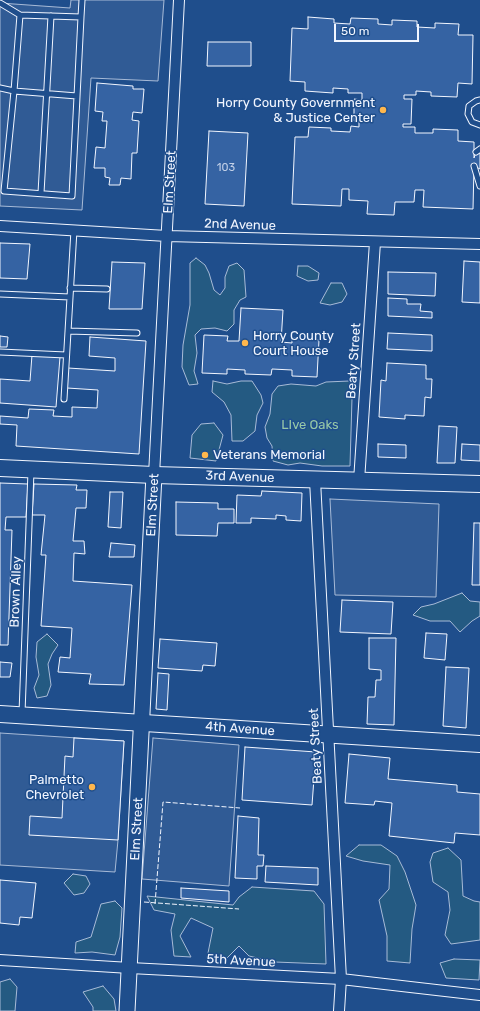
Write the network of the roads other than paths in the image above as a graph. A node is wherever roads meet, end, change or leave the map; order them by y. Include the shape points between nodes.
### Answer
1 (82, 0) edge
2 (179, 0) edge
3 (0, 3) edge
4 (20, 15) junction
5 (51, 16) junction
6 (81, 17) junction
7 (0, 88) edge
8 (14, 90) junction
9 (47, 94) junction
10 (77, 96) junction
11 (480, 100) edge
12 (480, 125) edge
13 (474, 166) dead end
14 (480, 186) edge
15 (41, 193) junction
16 (0, 226) edge
17 (74, 230) junction
18 (167, 236) junction
19 (376, 242) junction
20 (480, 244) edge
21 (70, 288) junction
22 (107, 289) dead end
23 (0, 294) edge
24 (70, 297) junction
25 (68, 331) junction
26 (137, 333) dead end
27 (0, 352) edge
28 (66, 355) junction
29 (64, 399) dead end
30 (0, 468) edge
31 (32, 469) junction
32 (154, 475) junction
33 (315, 480) junction
34 (359, 481) junction
35 (480, 484) edge
36 (0, 714) edge
37 (22, 716) junction
38 (142, 723) junction
39 (329, 735) junction
40 (480, 744) edge
41 (0, 960) edge
42 (130, 968) junction
43 (341, 979) junction
44 (480, 995) edge
45 (127, 1011) edge
46 (339, 1011) edge

1 - 6 lane
2 - 18 street, Elm Street
3 - 4 lane
4 - 5 lane
4 - 8 lane
5 - 6 lane
5 - 9 lane
6 - 10 lane
7 - 8 lane
8 - 9 lane
8 - 15 lane via 4,190
9 - 10 lane
9 - 15 lane
10 - 15 lane via 72,196
11 - 12 lane via 472,103 468,114 472,122
13 - 14 lane
16 - 17 street, 2nd Avenue
17 - 18 street, 2nd Avenue
17 - 21 lane
18 - 19 street, 2nd Avenue
18 - 32 street, Elm Street
19 - 20 street, 2nd Avenue
19 - 34 street, Beaty Street
21 - 22 lane
21 - 24 lane
23 - 24 lane
24 - 25 lane
25 - 26 lane
25 - 28 lane
27 - 28 lane
28 - 29 lane
30 - 31 main road, 3rd Avenue
31 - 32 main road, 3rd Avenue
31 - 37 lane, Brown Alley
32 - 33 main road, 3rd Avenue
32 - 38 street, Elm Street
33 - 34 main road, 3rd Avenue
33 - 39 street, Beaty Street
34 - 35 main road, 3rd Avenue
36 - 37 main road, 4th Avenue
37 - 38 main road, 4th Avenue
38 - 39 main road, 4th Avenue
38 - 42 street, Elm Street
39 - 40 main road, 4th Avenue
39 - 43 street, Beaty Street
41 - 42 street, 5th Avenue
42 - 43 street, 5th Avenue
42 - 45 street, Elm Street
43 - 44 street, 5th Avenue
43 - 46 street, Beaty Street

